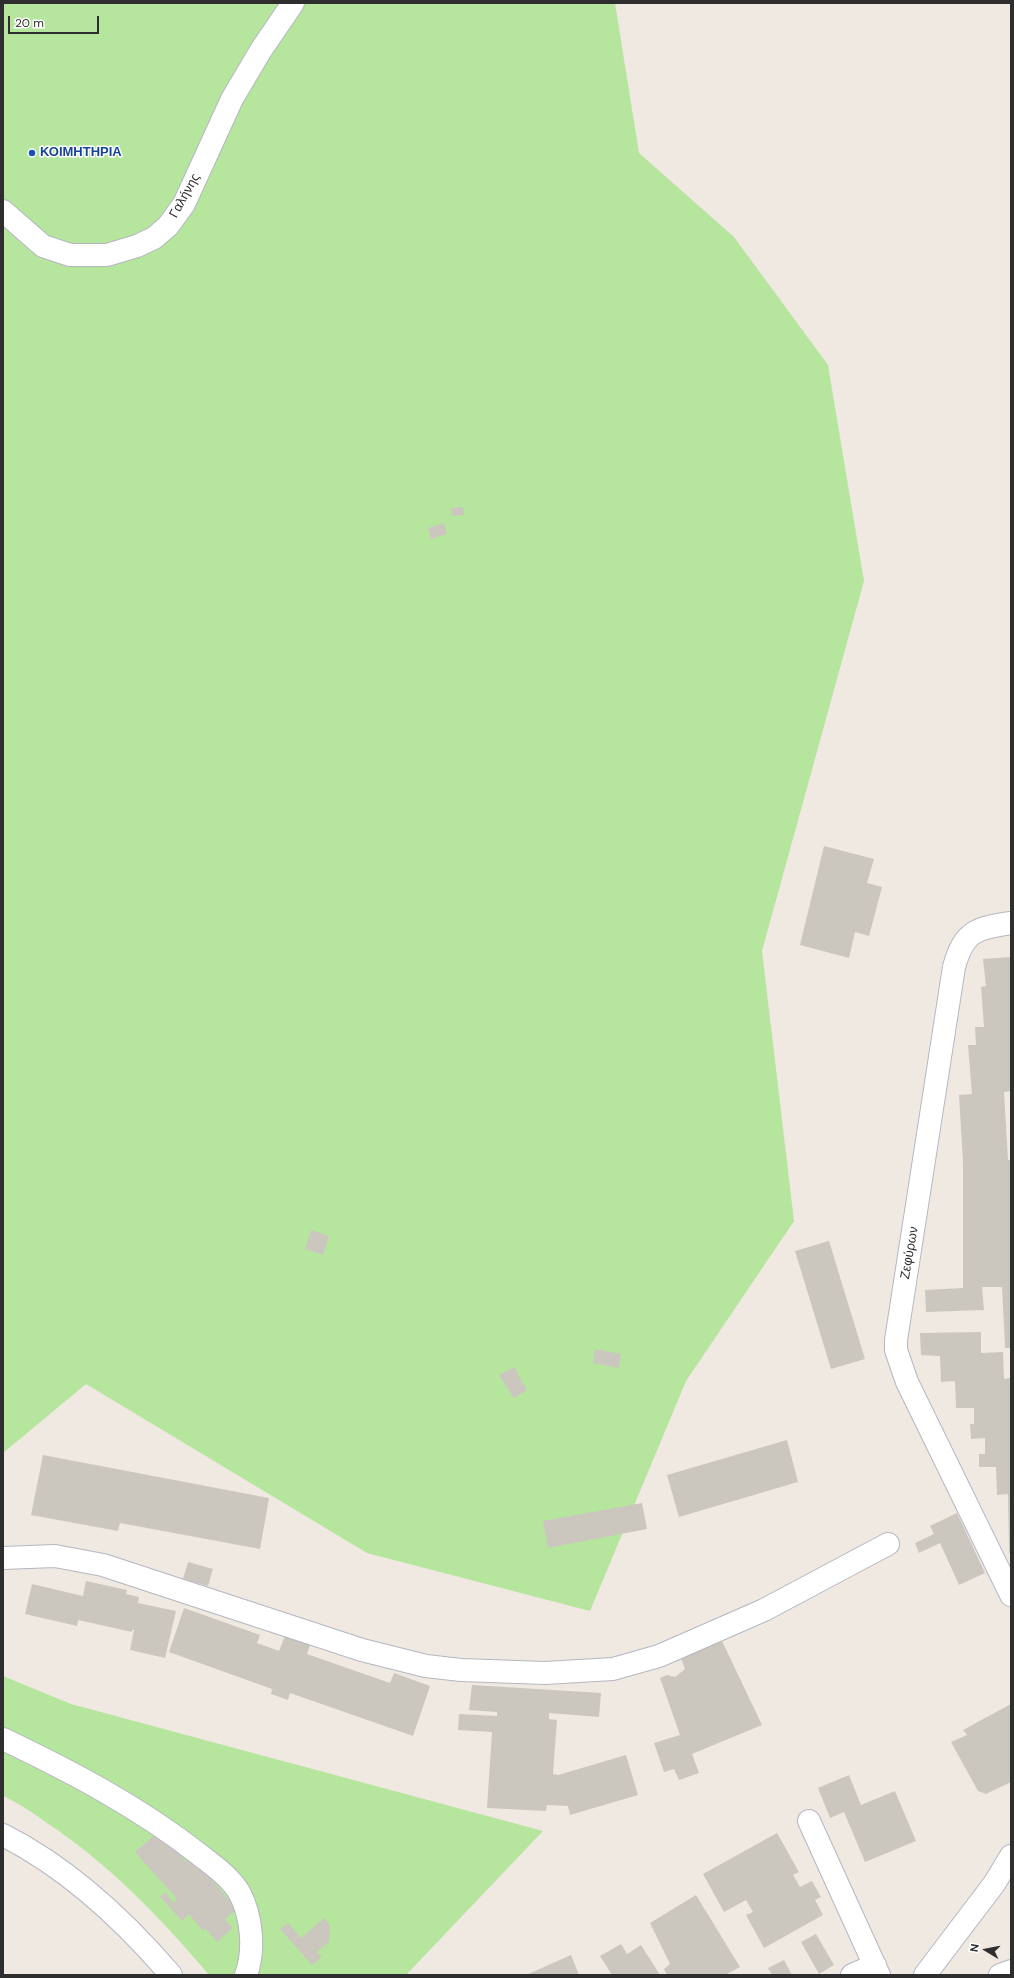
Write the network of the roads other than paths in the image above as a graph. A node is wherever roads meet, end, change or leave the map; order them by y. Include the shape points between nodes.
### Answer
1 (293, 3) edge
2 (3, 211) edge
3 (1011, 923) edge
4 (888, 1544) dead end
5 (3, 1558) edge
6 (1011, 1594) edge
7 (3, 1739) edge
8 (808, 1820) dead end
9 (3, 1835) edge
10 (1011, 1856) edge
11 (877, 1970) edge
12 (1011, 1971) edge
13 (171, 1975) edge
14 (246, 1975) edge
15 (852, 1975) edge
16 (925, 1975) edge
17 (1000, 1975) edge

1 - 2 street, Γαλήνης via 232,99 184,204 168,226 154,238 107,255 70,255 43,246
3 - 6 street, Ζεφύρων via 977,930 968,936 960,948 954,967 896,1340 897,1355 907,1382
4 - 5 street via 764,1610 666,1654 613,1669 545,1673 426,1666 362,1650 103,1565 55,1556
7 - 14 street via 60,1766 136,1809 188,1845 229,1880 239,1892 247,1912 251,1952
8 - 11 street
9 - 13 street via 31,1851 85,1890 140,1941
10 - 16 street via 994,1884
11 - 15 street
12 - 17 street

